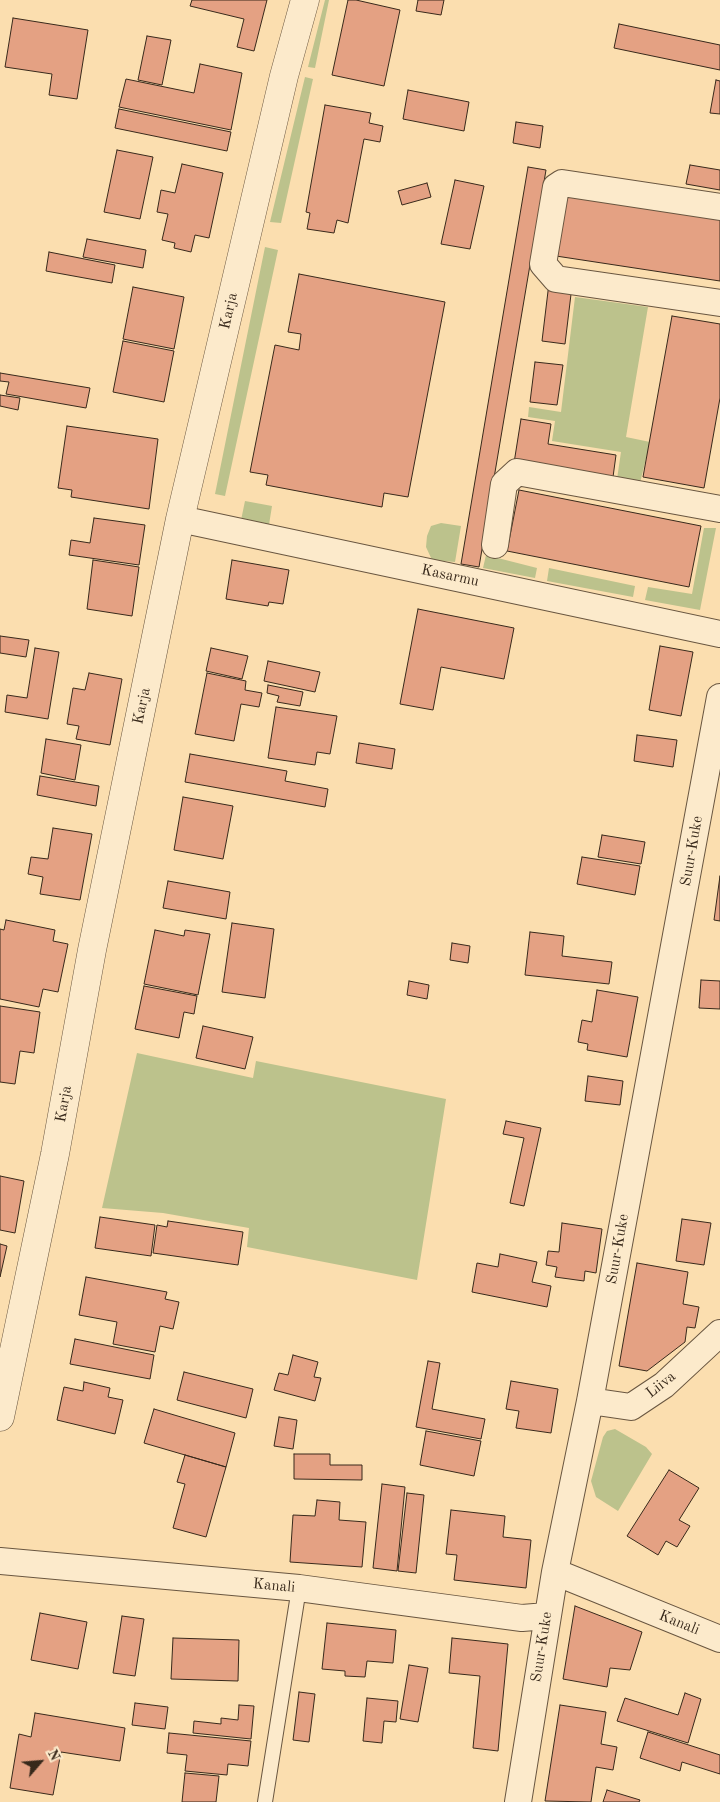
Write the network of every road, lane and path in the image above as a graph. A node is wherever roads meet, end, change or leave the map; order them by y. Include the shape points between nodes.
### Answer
1 (305, 0) edge
2 (720, 207) edge
3 (720, 303) edge
4 (720, 509) edge
5 (180, 519) junction
6 (495, 545) dead end
7 (720, 634) edge
8 (720, 697) edge
9 (720, 1333) edge
10 (590, 1400) junction
11 (0, 1417) edge
12 (0, 1561) edge
13 (555, 1572) junction
14 (299, 1588) junction
15 (547, 1616) junction
16 (720, 1639) edge
17 (265, 1802) edge
18 (518, 1802) edge

1 - 5 street, Karja via 284,76
2 - 3 street via 562,183 556,187 543,264 556,279
4 - 6 street via 517,472 504,484
5 - 7 street, Kasarmu
5 - 11 street, Karja
8 - 10 street, Suur-Kuke
9 - 10 street, Liiva via 664,1385 631,1407
10 - 13 street, Suur-Kuke
12 - 14 street, Kanali
13 - 15 street, Suur-Kuke
13 - 16 street, Kanali
14 - 15 street, Kanali via 522,1618
14 - 17 lane
15 - 18 street, Suur-Kuke

